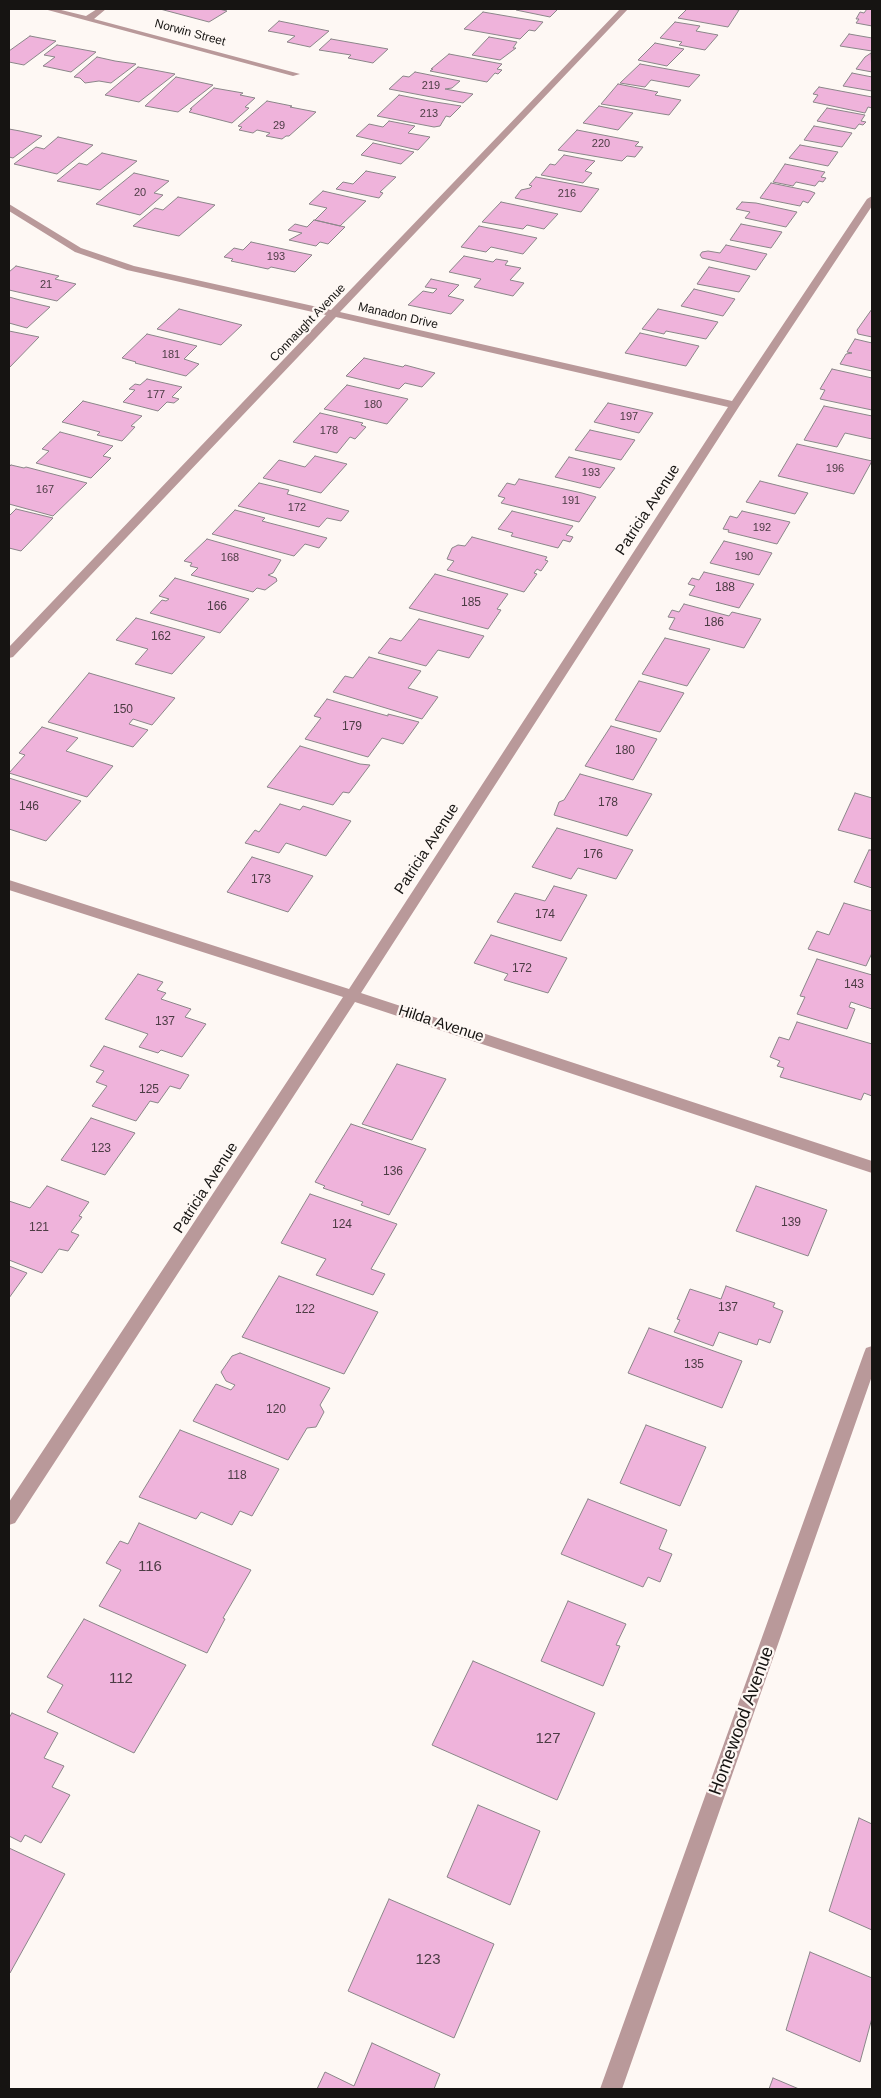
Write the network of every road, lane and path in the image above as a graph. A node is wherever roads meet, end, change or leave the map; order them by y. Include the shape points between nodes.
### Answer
1 (48, 9) edge
2 (102, 9) edge
3 (624, 9) edge
4 (88, 20) junction
5 (296, 74) dead end
6 (872, 200) edge
7 (9, 207) edge
8 (21, 212) junction
9 (9, 220) edge
10 (333, 315) junction
11 (735, 405) junction
12 (9, 654) edge
13 (9, 884) edge
14 (352, 995) junction
15 (872, 1167) edge
16 (872, 1354) edge
17 (9, 1516) edge
18 (611, 2089) edge

1 - 4 street, Norwin Street
2 - 4 street
3 - 10 street, Connaught Avenue
4 - 5 street, Norwin Street
6 - 11 street, Patricia Avenue
7 - 8 street, Manadon Drive
8 - 9 street
8 - 10 street, Manadon Drive via 62,241 111,263
10 - 11 street, Manadon Drive
10 - 12 street, Connaught Avenue
11 - 14 street, Patricia Avenue
13 - 14 street, Hilda Avenue
14 - 15 street, Hilda Avenue
14 - 17 street, Patricia Avenue
16 - 18 street, Homewood Avenue

